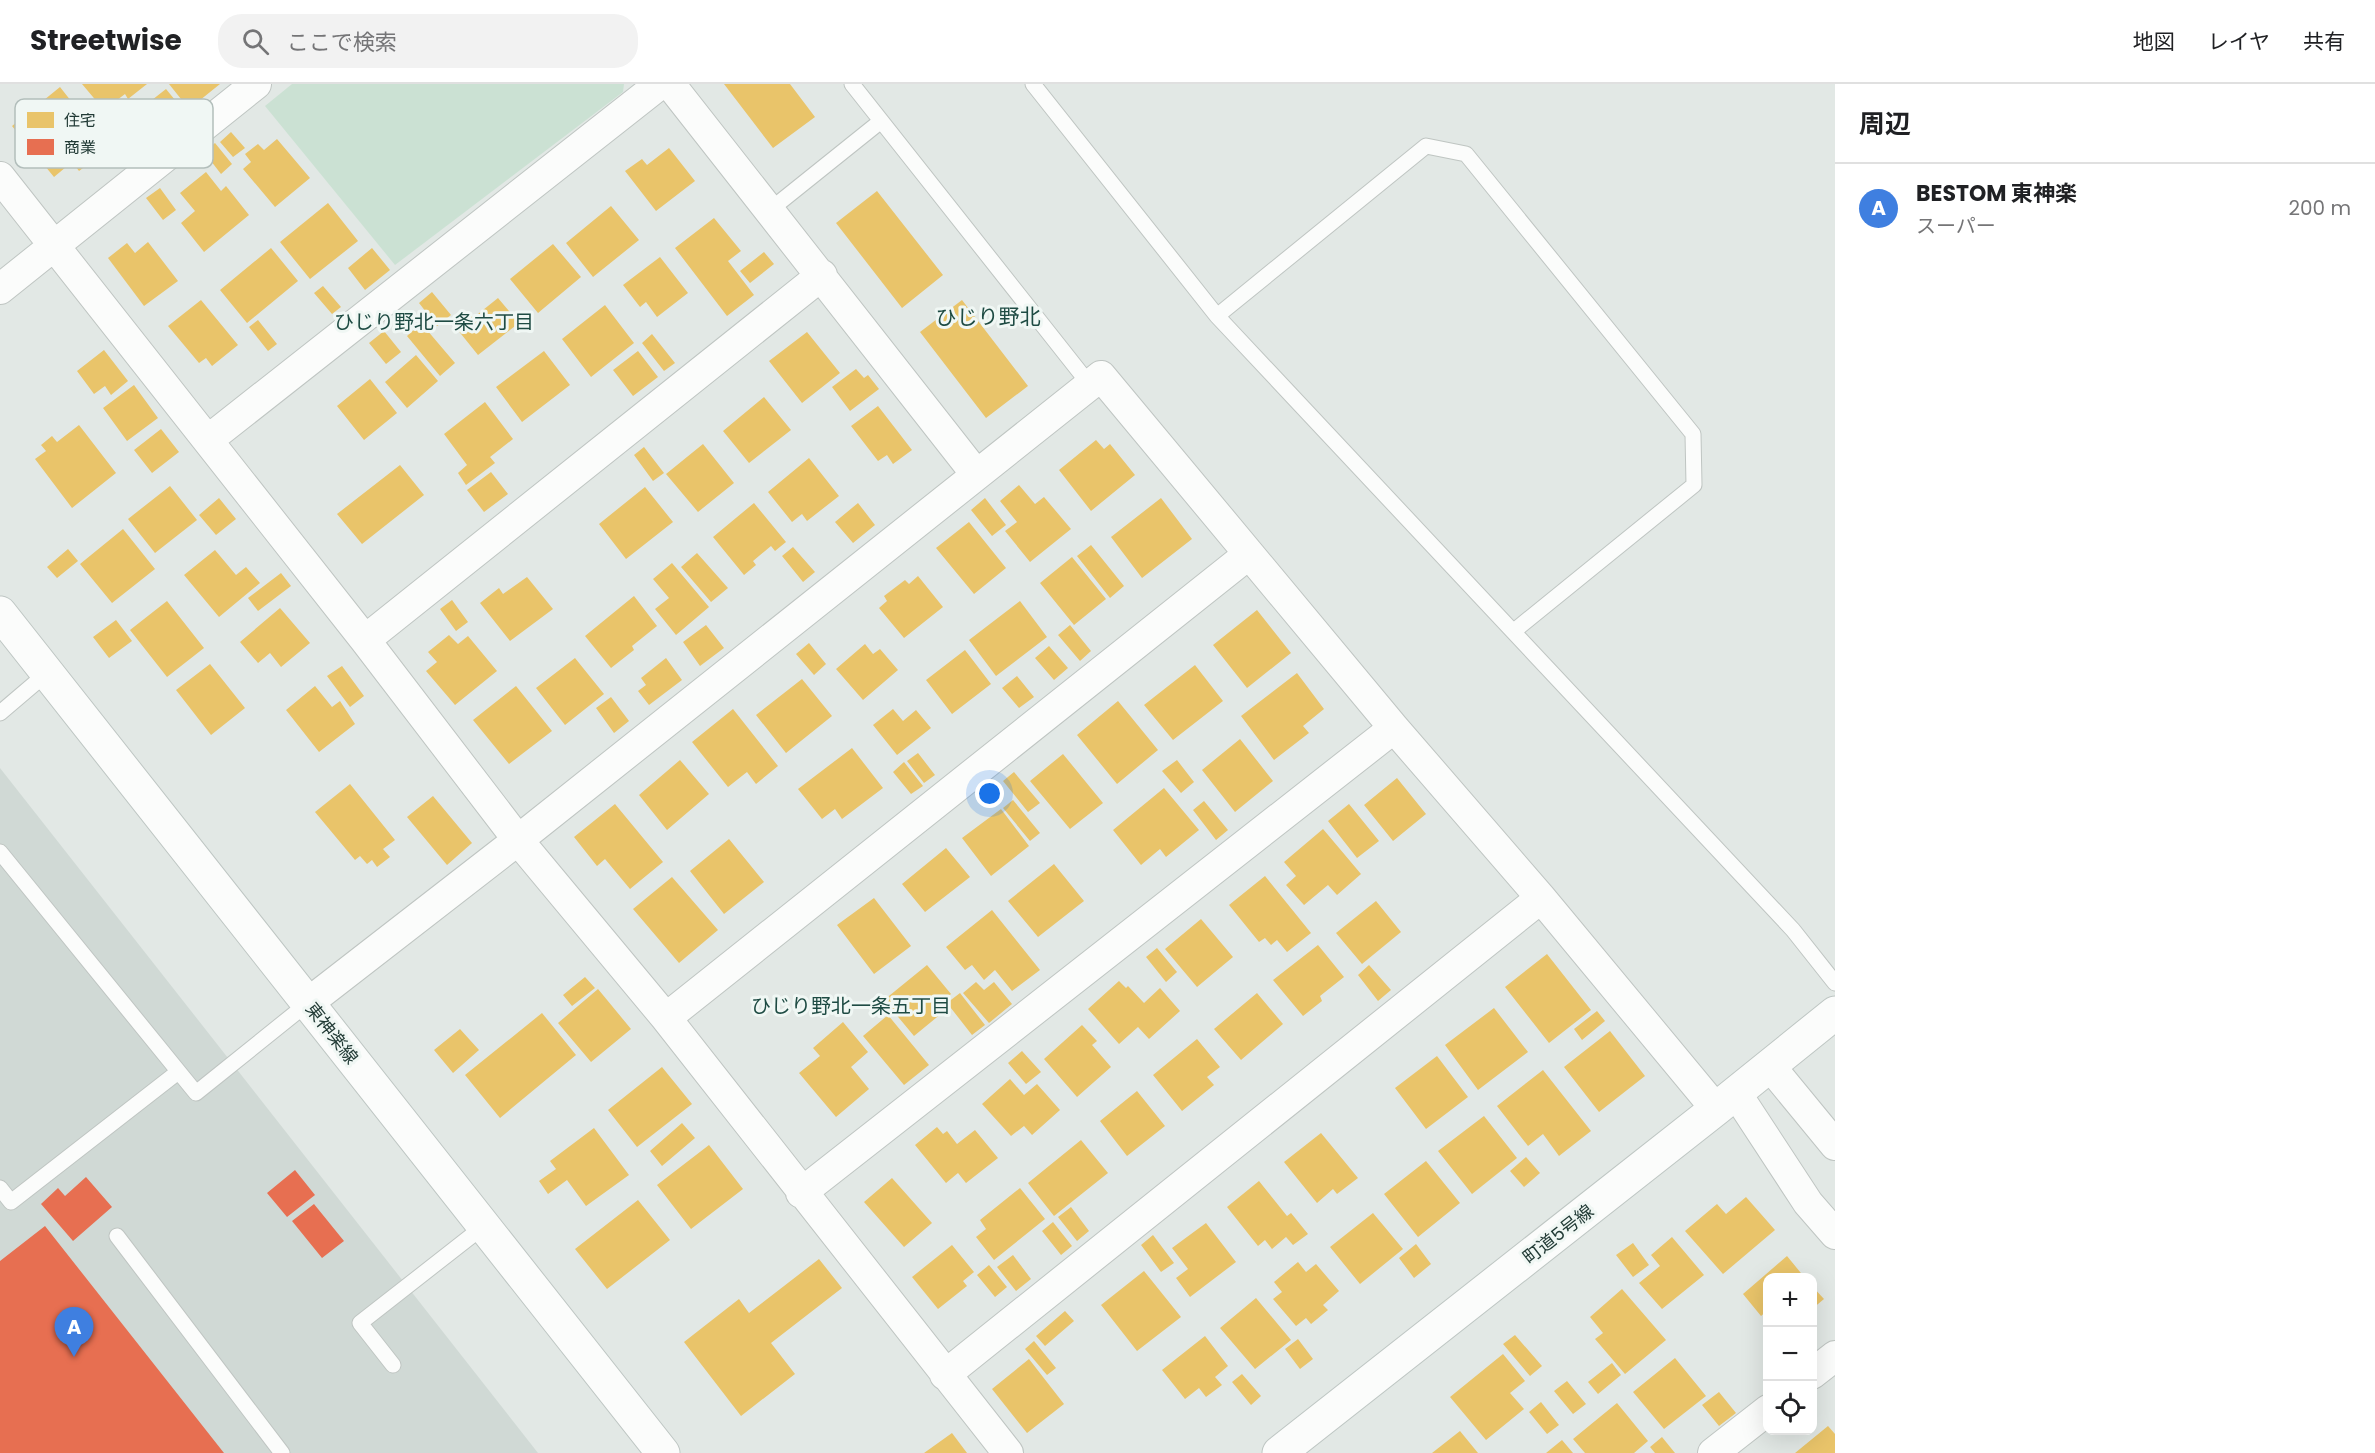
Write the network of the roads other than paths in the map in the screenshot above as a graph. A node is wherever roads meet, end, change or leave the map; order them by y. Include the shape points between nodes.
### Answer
1 (256, 84) edge
2 (660, 84) edge
3 (670, 84) edge
4 (852, 84) edge
5 (1033, 84) edge
6 (213, 118) edge
7 (881, 121) junction
8 (151, 168) edge
9 (0, 177) edge
10 (770, 210) junction
11 (54, 246) junction
12 (822, 276) junction
13 (0, 289) edge
14 (1217, 316) junction
15 (1090, 385) junction
16 (208, 440) junction
17 (976, 474) junction
18 (1249, 554) junction
19 (0, 613) edge
20 (1514, 631) junction
21 (365, 640) junction
22 (47, 673) junction
23 (0, 713) edge
24 (1394, 728) junction
25 (518, 840) junction
26 (0, 852) edge
27 (1541, 898) junction
28 (1835, 983) edge
29 (308, 1003) junction
30 (1835, 1013) edge
31 (666, 1018) junction
32 (1770, 1066) junction
33 (178, 1072) junction
34 (1726, 1101) junction
35 (1829, 1126) edge
36 (0, 1188) edge
37 (801, 1193) junction
38 (484, 1226) junction
39 (1835, 1234) edge
40 (117, 1236) dead end
41 (1835, 1356) edge
42 (393, 1365) dead end
43 (1817, 1370) edge
44 (945, 1375) junction
45 (1763, 1413) edge
46 (282, 1453) edge
47 (663, 1453) edge
48 (1008, 1453) edge
49 (1279, 1453) edge
50 (1713, 1453) edge

1 - 6 street
2 - 16 street
3 - 10 street
4 - 7 lane
5 - 14 lane
7 - 10 lane
7 - 15 lane
8 - 11 street
9 - 11 street
10 - 12 street
11 - 13 street
11 - 16 street
12 - 17 street
12 - 21 street
14 - 20 lane
14 - 20 lane via 1426,146 1466,154 1693,434 1694,485
15 - 17 street
15 - 18 street via 1101,376
16 - 21 street
17 - 25 street
18 - 24 street
18 - 31 street
19 - 22 main road, 東神楽線
20 - 28 lane via 1793,930
21 - 25 street
22 - 23 lane
22 - 29 main road, 東神楽線
24 - 27 street
24 - 37 street
25 - 29 street
25 - 31 street
26 - 33 lane
27 - 34 street
27 - 44 street
29 - 33 lane via 196,1094
29 - 38 main road, 東神楽線
30 - 32 main road, 町道5号線
31 - 37 street
32 - 34 main road, 町道5号線
32 - 35 street
33 - 36 lane via 11,1202
34 - 39 street
34 - 49 main road, 町道5号線
37 - 44 street
38 - 42 lane via 360,1323
38 - 47 main road, 東神楽線
40 - 46 lane
41 - 43 street
44 - 48 street
45 - 50 street

